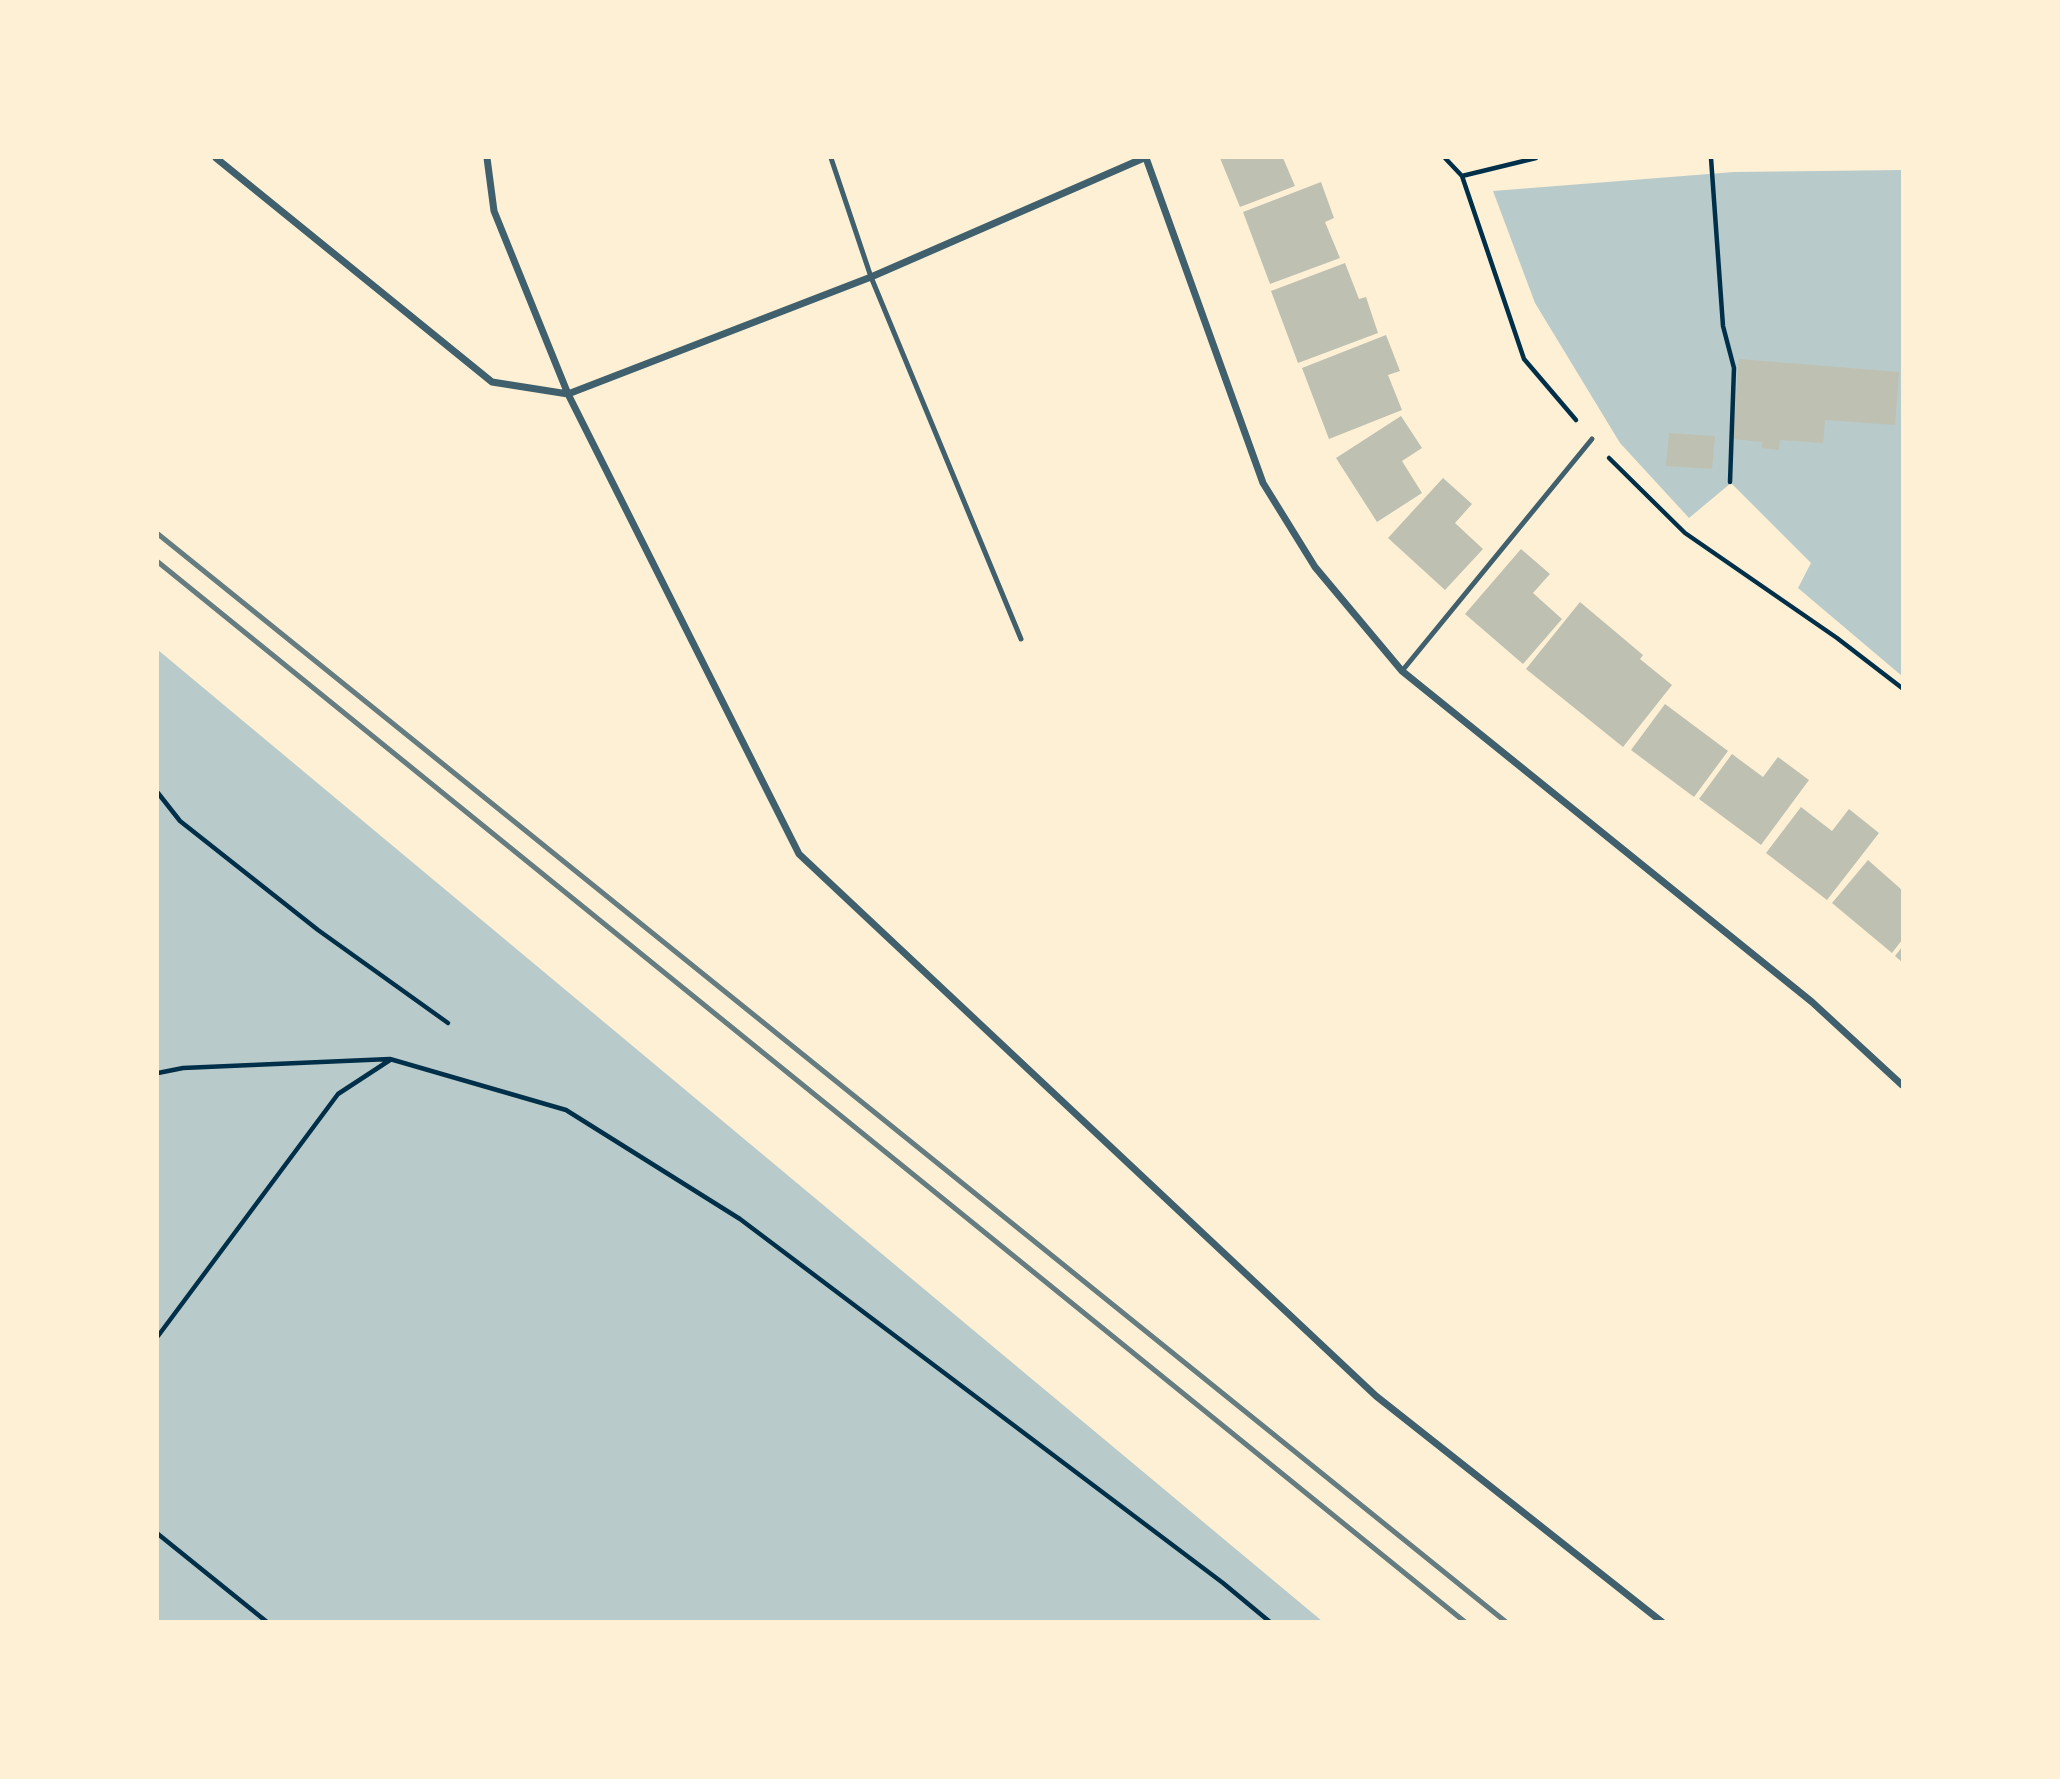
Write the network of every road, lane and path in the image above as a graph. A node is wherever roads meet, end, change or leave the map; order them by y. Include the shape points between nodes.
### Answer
1 (216, 158) edge
2 (487, 158) edge
3 (831, 158) edge
4 (1145, 158) edge
5 (1445, 158) edge
6 (1536, 158) edge
7 (1712, 158) edge
8 (1462, 176) junction
9 (870, 277) junction
10 (568, 394) junction
11 (1592, 439) junction
12 (1730, 482) dead end
13 (1021, 639) dead end
14 (1402, 671) junction
15 (1902, 688) edge
16 (158, 793) edge
17 (448, 1023) dead end
18 (390, 1059) junction
19 (158, 1073) edge
20 (1902, 1085) edge
21 (158, 1336) edge
22 (158, 1534) edge
23 (267, 1622) edge
24 (1270, 1622) edge
25 (1662, 1622) edge

1 - 10 street via 492,382
2 - 10 street via 494,211
3 - 9 lane
4 - 9 street
4 - 14 street via 1263,483 1315,567
5 - 8 path
6 - 8 path
7 - 12 path via 1723,326 1734,368
8 - 11 path via 1524,359
9 - 10 street
9 - 13 lane
10 - 25 street via 799,854 1376,1396
11 - 14 lane
11 - 15 path via 1685,533
14 - 20 street via 1812,1002
16 - 17 path via 180,821 318,930
18 - 19 path
18 - 21 path via 338,1094
18 - 24 path via 566,1110 740,1219
22 - 23 path

